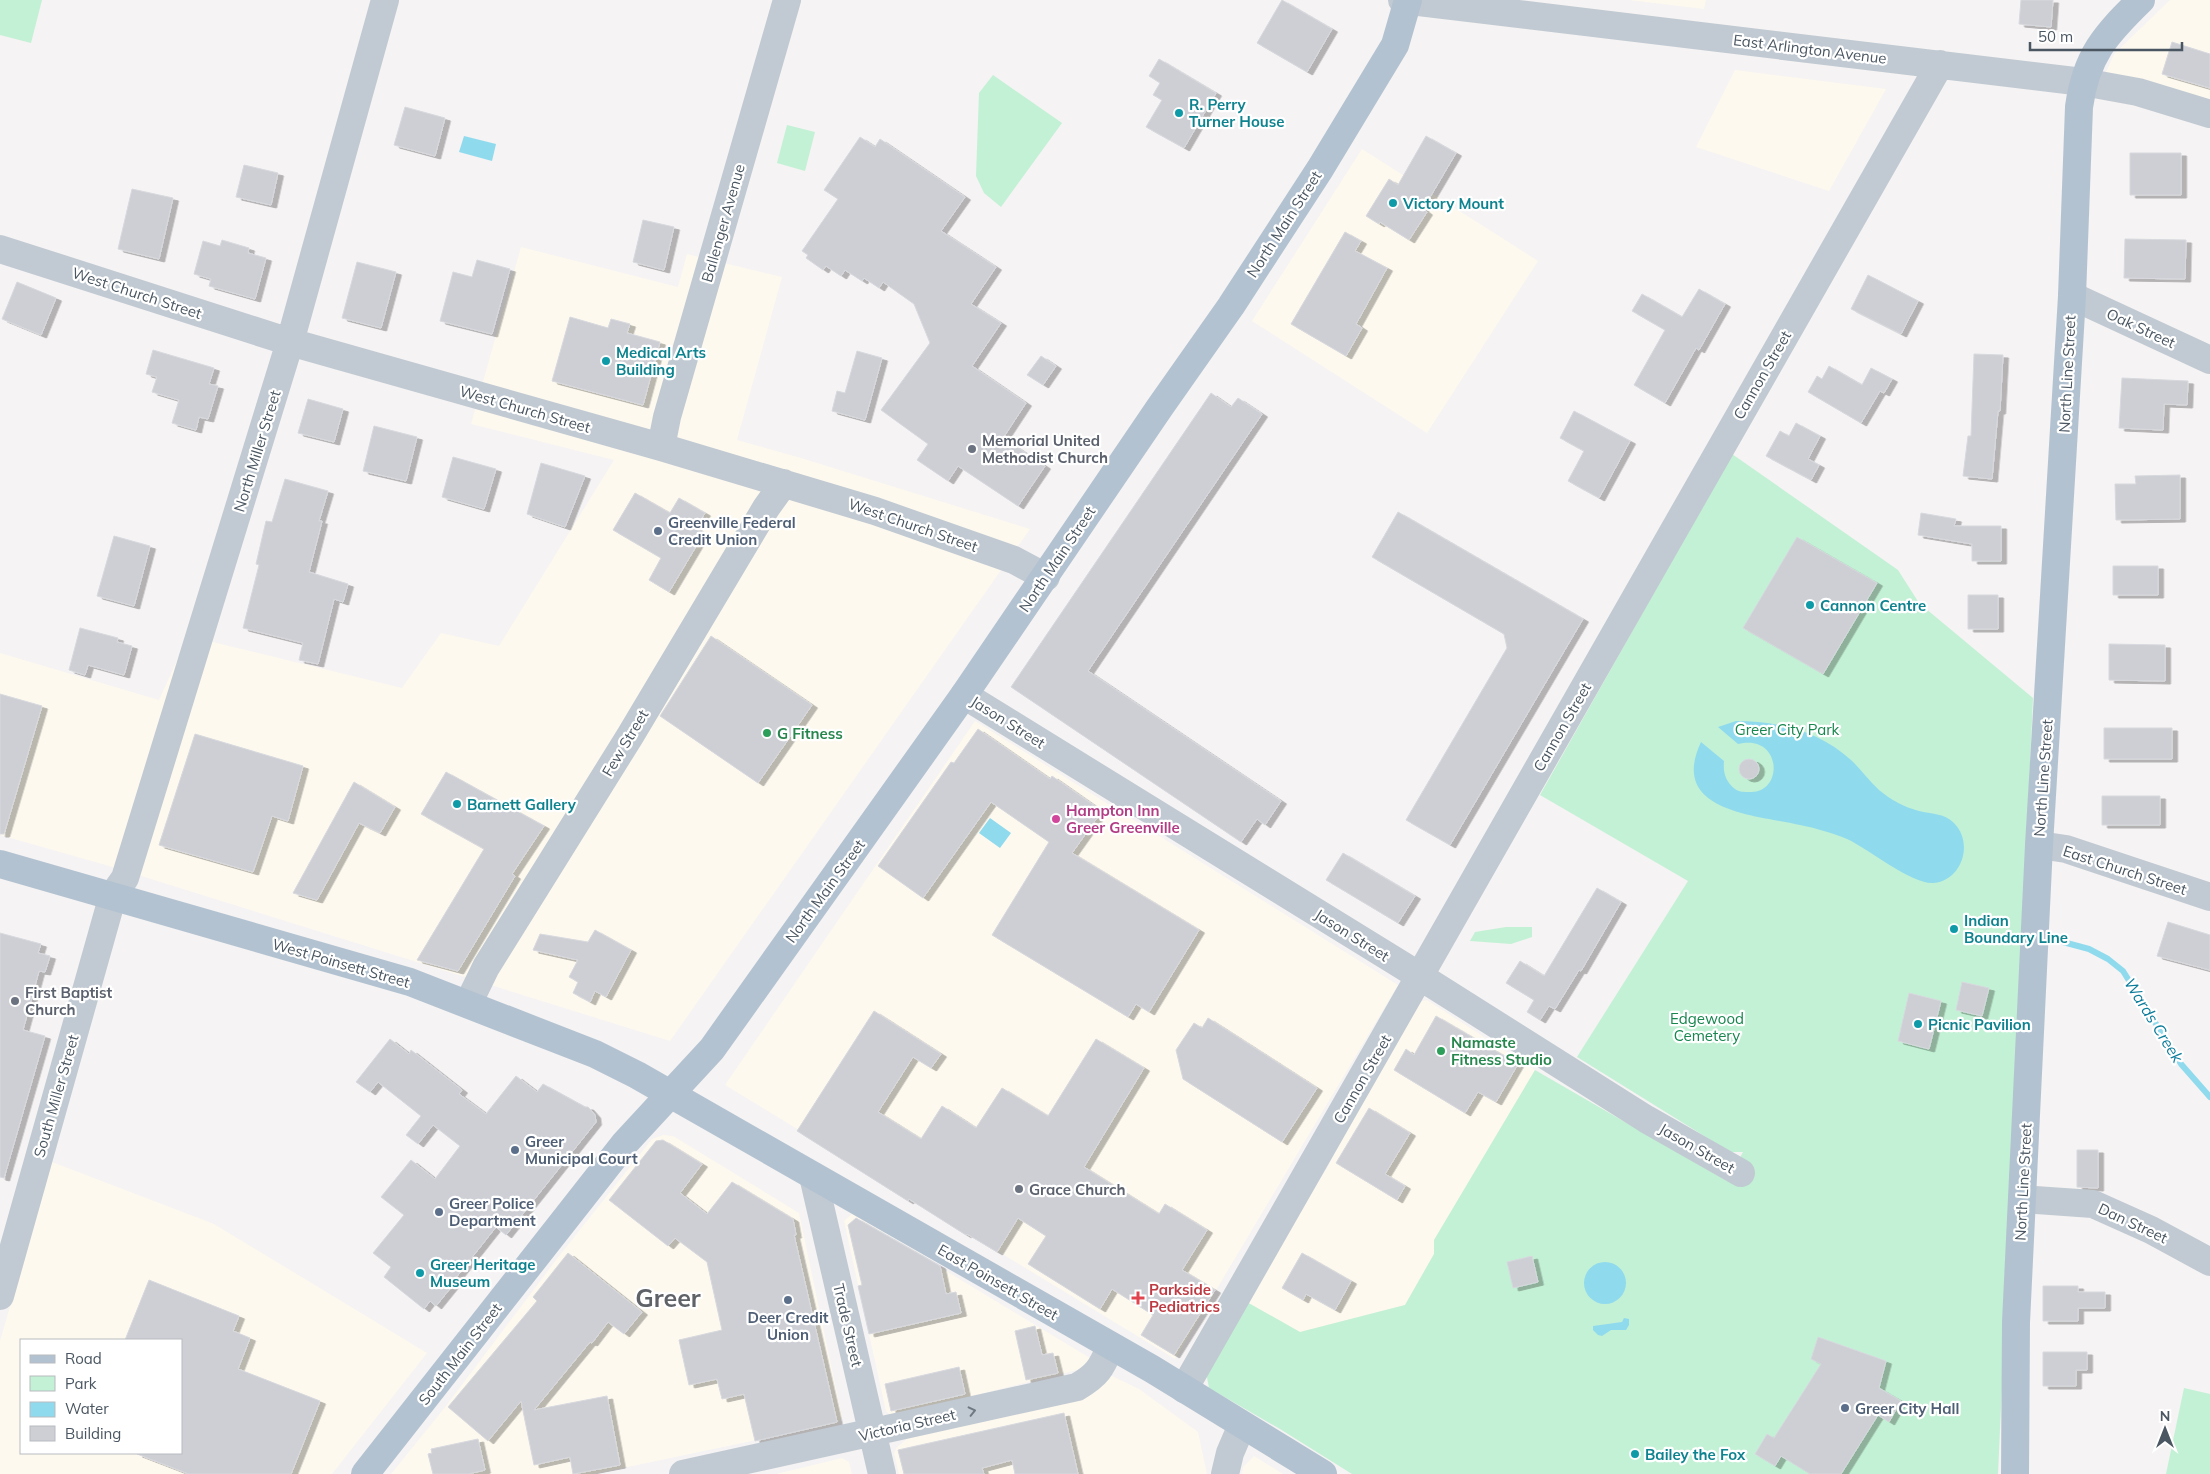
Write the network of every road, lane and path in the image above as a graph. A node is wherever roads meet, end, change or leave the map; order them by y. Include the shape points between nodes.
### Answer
1 (385, 0) edge
2 (787, 0) edge
3 (1402, 0) edge
4 (1408, 0) edge
5 (2141, 0) edge
6 (1940, 64) junction
7 (2083, 82) junction
8 (2210, 114) edge
9 (0, 249) edge
10 (2072, 296) junction
11 (290, 342) junction
12 (2210, 360) edge
13 (661, 447) junction
14 (784, 483) junction
15 (1046, 577) junction
16 (964, 696) junction
17 (2039, 845) junction
18 (0, 864) edge
19 (113, 895) junction
20 (2210, 897) edge
21 (1420, 977) junction
22 (468, 1004) junction
23 (669, 1095) junction
24 (1741, 1173) dead end
25 (813, 1176) junction
26 (851, 1198) junction
27 (2022, 1199) junction
28 (822, 1215) junction
29 (2210, 1262) edge
30 (2, 1279) edge
31 (1112, 1346) junction
32 (1184, 1389) junction
33 (1242, 1425) junction
34 (873, 1433) junction
35 (365, 1474) edge
36 (682, 1474) edge
37 (882, 1474) edge
38 (1226, 1474) edge
39 (1323, 1474) edge
40 (2015, 1474) edge

1 - 11 street, North Miller Street
2 - 13 street, Ballenger Avenue via 669,408
3 - 4 street, East Arlington Avenue
4 - 6 street, East Arlington Avenue
4 - 15 main road, North Main Street via 1395,45 1320,169
5 - 7 main road, North Line Street via 2110,29
6 - 7 street, East Arlington Avenue
6 - 21 street, Cannon Street
7 - 8 street, East Arlington Avenue via 2138,92
7 - 10 main road, North Line Street via 2079,107
9 - 11 street, West Church Street
10 - 12 street, Oak Street
10 - 17 main road, North Line Street
11 - 13 street, West Church Street
11 - 19 street, North Miller Street via 125,878
13 - 14 street, West Church Street
14 - 15 street, West Church Street via 1000,554
14 - 22 street, Few Street via 486,968
15 - 16 main road, North Main Street
16 - 21 street, Jason Street
16 - 23 main road, North Main Street via 712,1050
17 - 20 street, East Church Street via 2066,849
17 - 27 main road, North Line Street
18 - 19 main road, West Poinsett Street
19 - 22 main road, West Poinsett Street via 410,982
19 - 30 street, South Miller Street
21 - 24 street, Jason Street via 1646,1119
21 - 32 street, Cannon Street
22 - 23 main road, West Poinsett Street via 595,1054
23 - 25 main road, East Poinsett Street
23 - 35 main road, South Main Street via 625,1143
25 - 26 main road, East Poinsett Street
25 - 28 street, Trade Street
26 - 28 street
26 - 31 main road, East Poinsett Street
27 - 29 street, Dan Street via 2079,1202 2106,1208
27 - 40 main road, North Line Street via 2016,1322
28 - 34 street, Trade Street
31 - 32 main road, East Poinsett Street
34 -> 31 street, Victoria Street via 1077,1387 1093,1378
32 - 33 main road, East Poinsett Street
33 - 38 street via 1230,1453
33 - 39 main road, East Poinsett Street
34 - 36 street, Victoria Street
34 - 37 street, Trade Street

